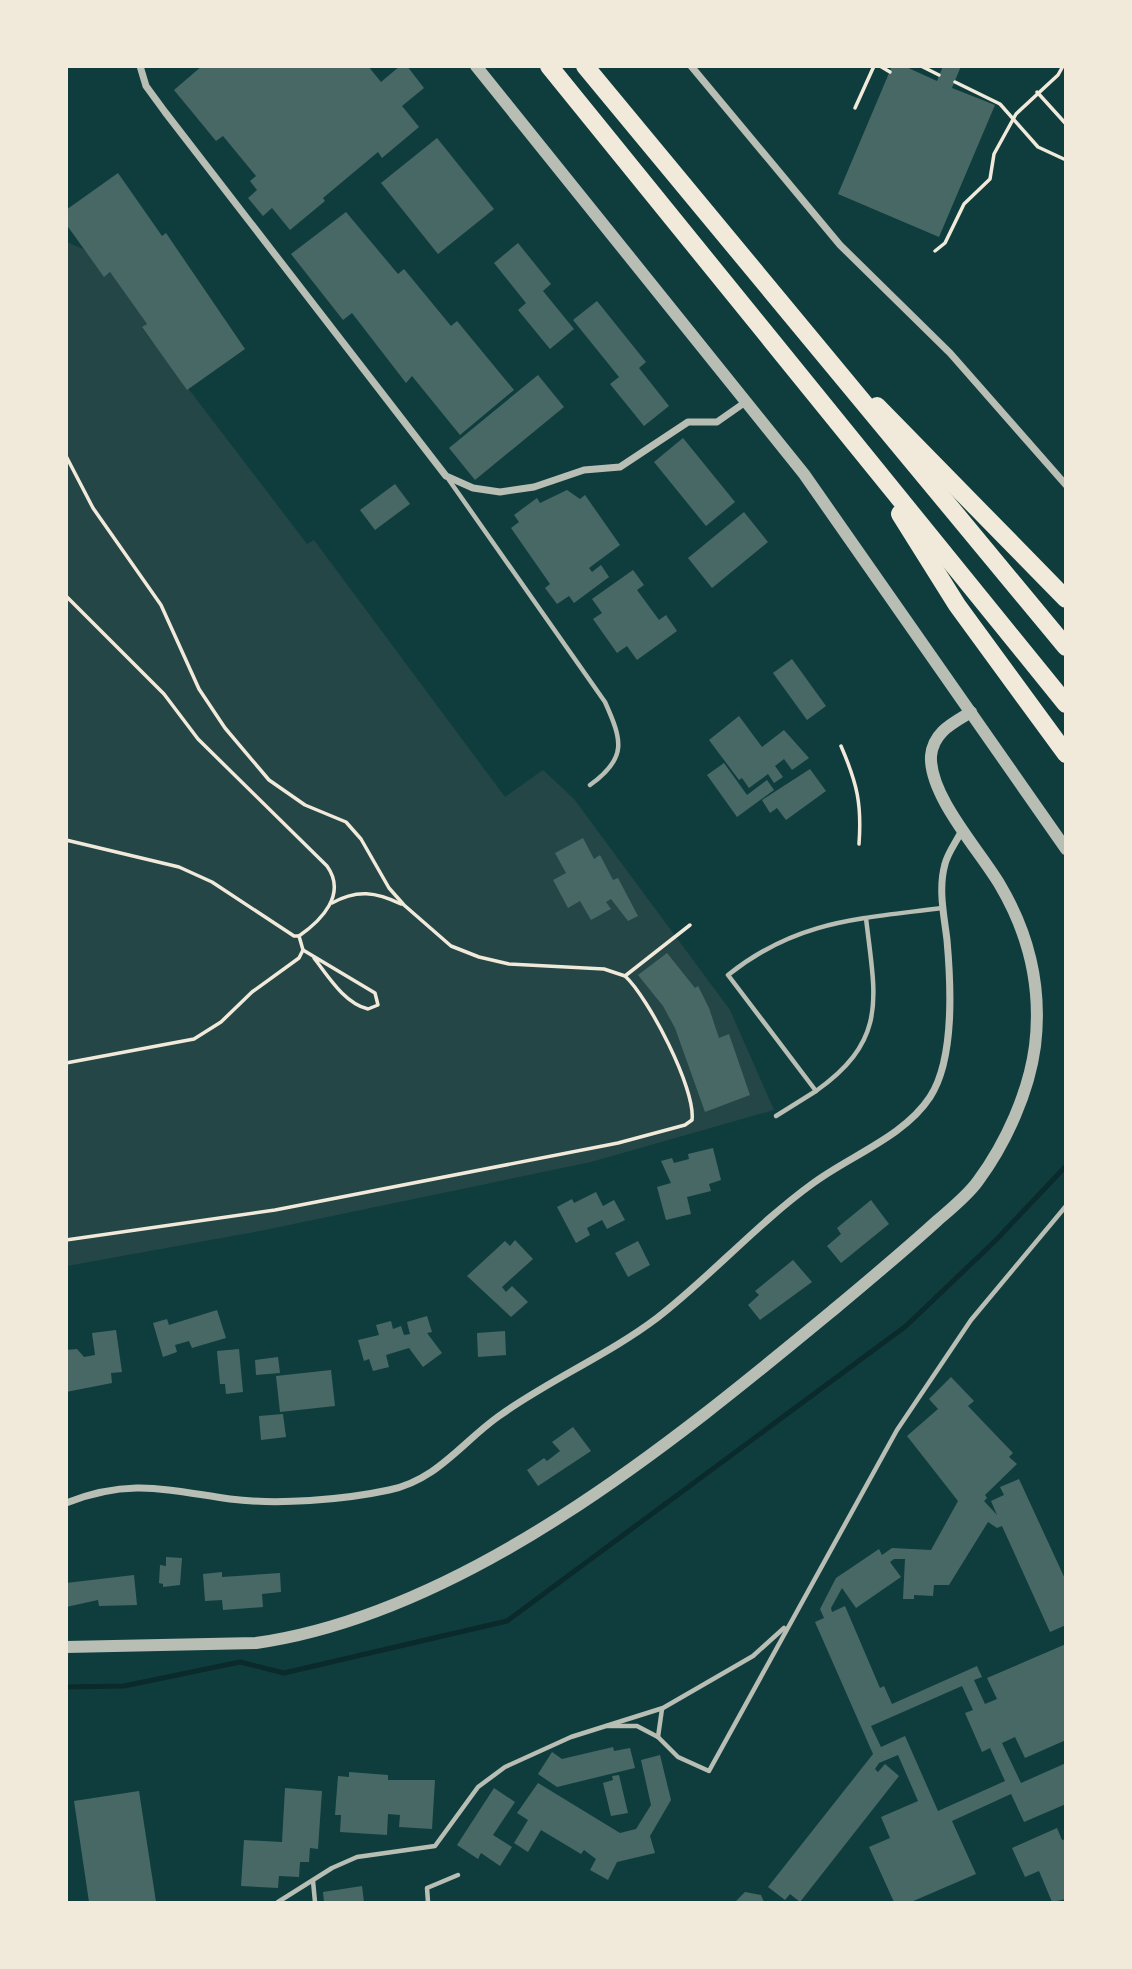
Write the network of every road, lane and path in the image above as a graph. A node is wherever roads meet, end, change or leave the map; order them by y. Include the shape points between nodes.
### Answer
1 (140, 66) edge
2 (476, 66) edge
3 (549, 66) edge
4 (585, 66) edge
5 (691, 66) edge
6 (874, 66) edge
7 (880, 66) edge
8 (921, 66) edge
9 (1063, 66) edge
10 (890, 72) dead end
11 (939, 75) dead end
12 (955, 82) dead end
13 (1037, 92) junction
14 (855, 108) dead end
15 (1013, 118) junction
16 (1066, 124) edge
17 (1066, 160) edge
18 (935, 251) dead end
19 (796, 323) junction
20 (747, 401) junction
21 (860, 448) junction
22 (66, 456) edge
23 (446, 476) junction
24 (1066, 485) edge
25 (66, 596) edge
26 (1066, 599) edge
27 (1066, 647) edge
28 (1066, 704) edge
29 (971, 712) junction
30 (841, 746) dead end
31 (1066, 754) edge
32 (590, 785) dead end
33 (963, 829) junction
34 (66, 840) edge
35 (859, 844) dead end
36 (1066, 849) edge
37 (330, 904) junction
38 (404, 905) junction
39 (943, 908) junction
40 (866, 918) junction
41 (690, 925) dead end
42 (299, 936) junction
43 (303, 950) junction
44 (314, 958) junction
45 (625, 976) junction
46 (66, 1063) edge
47 (816, 1091) junction
48 (776, 1116) dead end
49 (1066, 1206) edge
50 (66, 1240) edge
51 (66, 1503) edge
52 (789, 1623) junction
53 (66, 1647) edge
54 (663, 1708) junction
55 (607, 1726) junction
56 (657, 1737) junction
57 (458, 1875) dead end
58 (313, 1881) junction
59 (278, 1902) edge
60 (315, 1902) edge
61 (428, 1902) edge

1 - 23 street via 146,86 165,112
2 - 20 street
3 - 21 highway
4 - 19 highway
5 - 24 street via 840,245 950,352
6 - 14 path
7 - 10 path
8 - 11 path
9 - 13 path
12 - 15 path via 1000,104
13 - 15 path
13 - 16 path
15 - 17 path via 1038,147
15 - 18 path via 994,154 990,179 964,204
19 - 26 highway
19 - 27 highway
20 - 23 street via 718,422 688,422 620,467 584,470 534,487 500,492 473,488
20 - 29 street via 828,506
21 - 28 highway
21 - 31 highway via 935,572
22 - 38 path via 93,509 161,605 199,689 225,728 286,794 337,816 354,829
23 - 32 lane via 605,702 619,734 619,751 611,767
25 - 37 path via 156,685 198,739 327,866 336,884
29 - 33 street via 934,740 931,759 936,781
29 - 36 street
30 - 35 path via 859,800
33 - 39 street via 946,861
33 - 53 street via 1001,886 1026,944 1038,1013 1034,1049 1026,1087 977,1183 900,1255 734,1389 605,1485 502,1551 416,1597 351,1622 286,1639
34 - 42 path via 179,867
37 - 38 path via 351,894 370,893
37 - 42 path
38 - 45 path via 442,940 479,957 509,964 604,969
39 - 40 lane
39 - 51 street via 949,982 947,1043 942,1074 930,1099 898,1129 770,1215 655,1319 533,1392 431,1474 392,1490 341,1497 231,1499 128,1486
40 - 47 lane via 873,976 869,1031 851,1062
40 - 47 lane via 807,929 766,948 728,975
41 - 45 path
42 - 43 path
43 - 44 path
43 - 46 path via 221,1022 194,1039
44 - 44 path via 375,993 378,1005 368,1009 357,1006
45 - 50 path via 654,1013 683,1082 693,1111 692,1120 685,1125 618,1143 264,1212
47 - 48 lane
49 - 52 lane via 977,1312 938,1367 897,1430
52 - 54 lane via 753,1656
52 - 56 lane via 709,1771 678,1757
54 - 55 lane
54 - 56 lane
55 - 56 lane via 637,1726
55 - 58 lane via 545,1747 488,1779 435,1846 357,1857
57 - 61 lane via 426,1888
58 - 59 lane
58 - 60 lane

